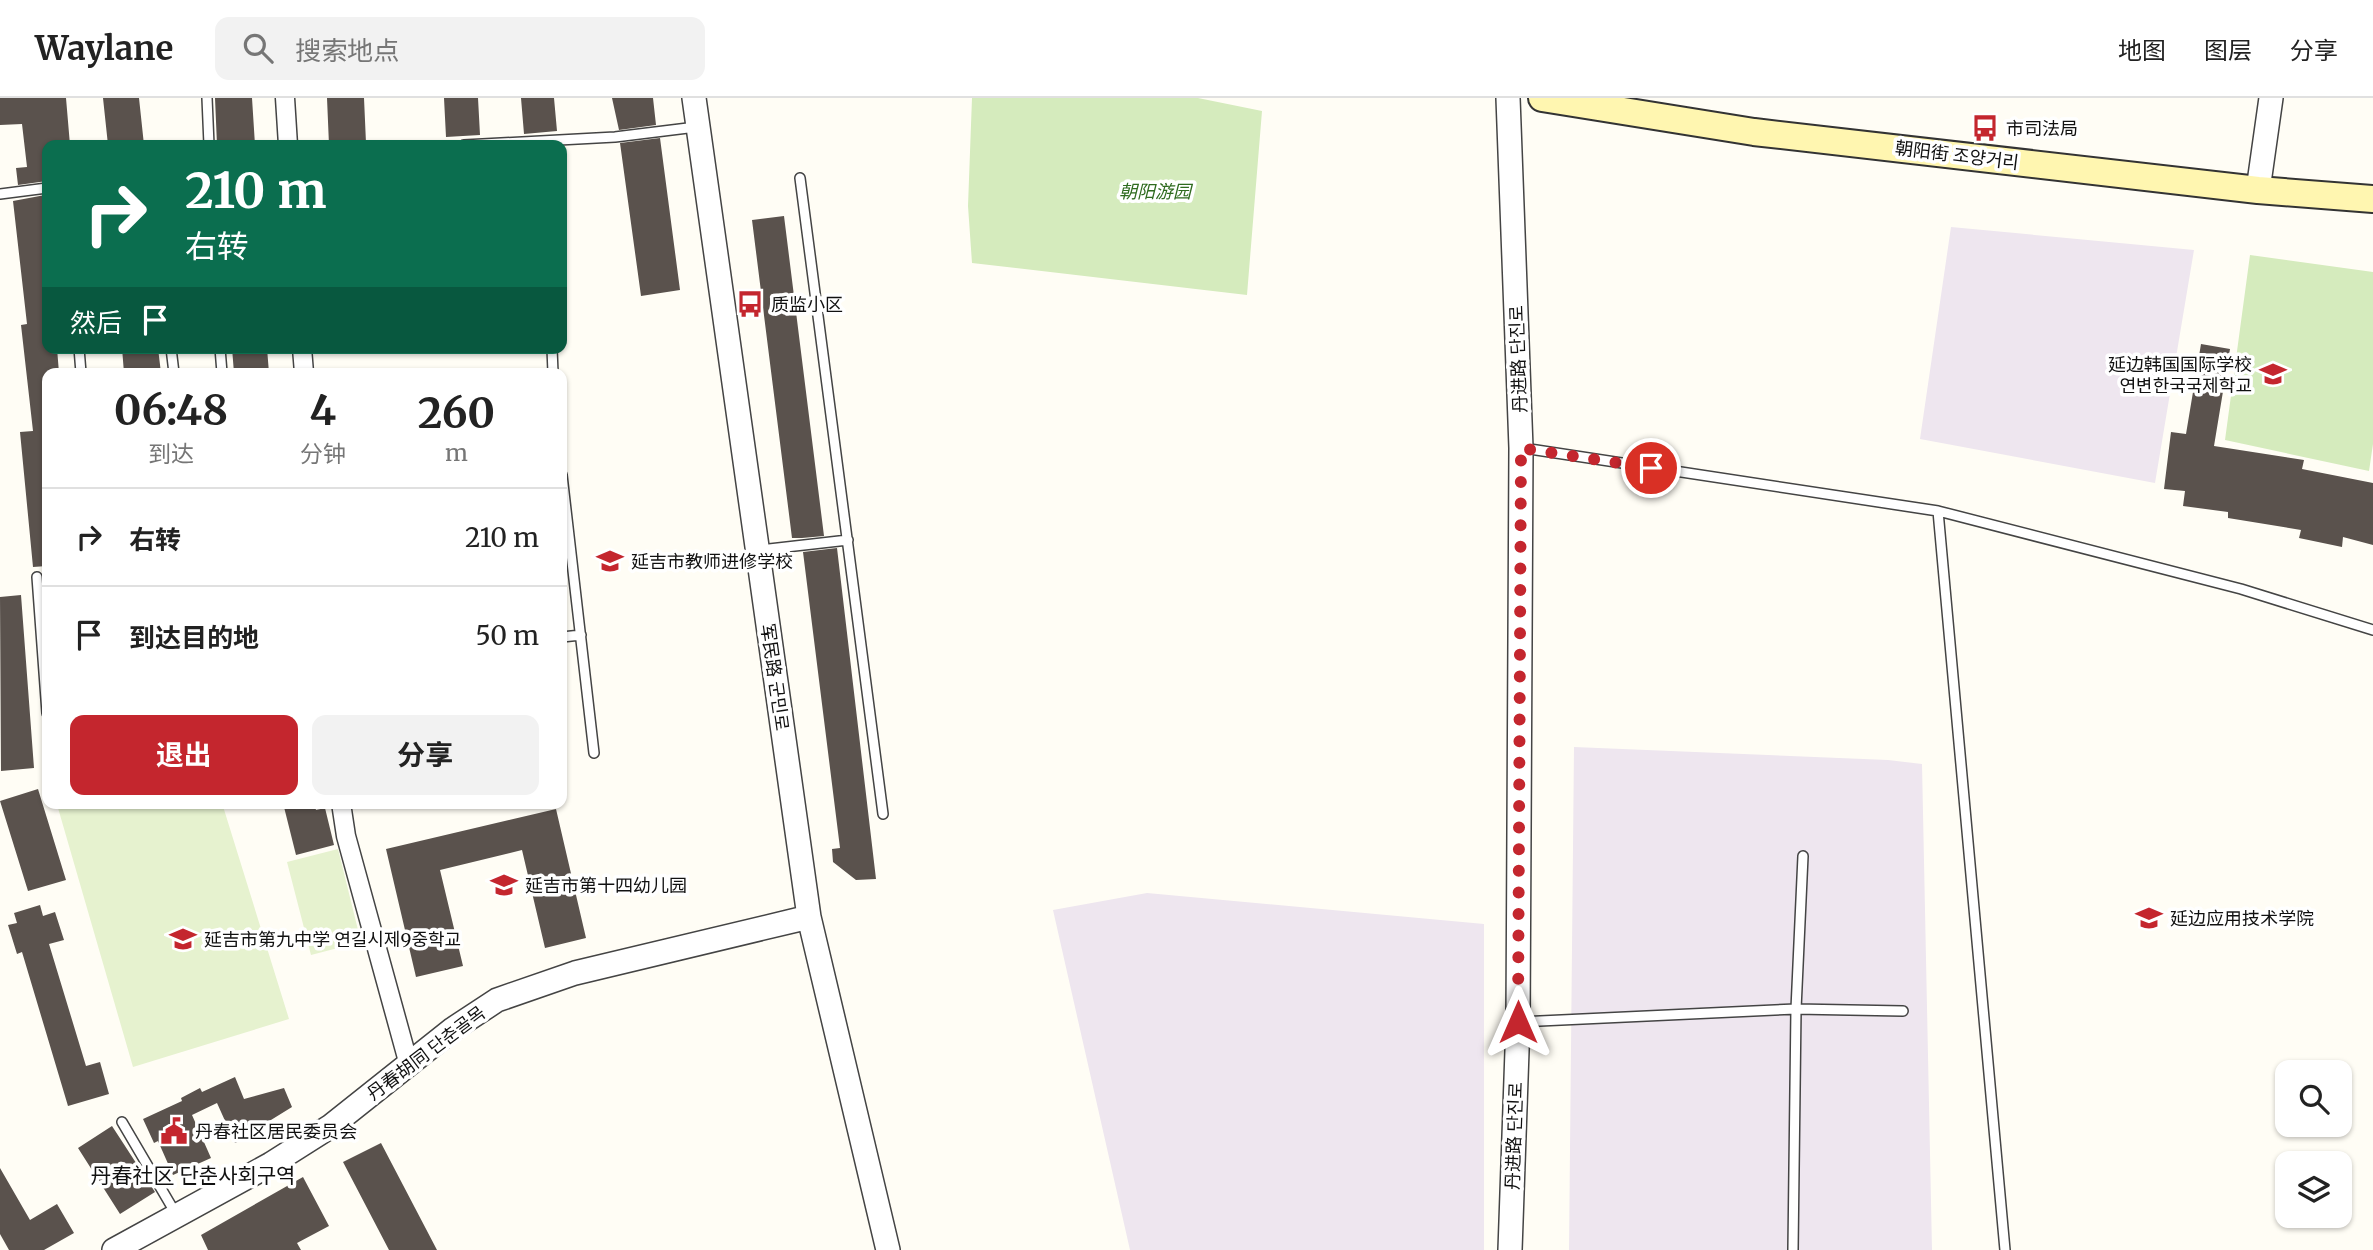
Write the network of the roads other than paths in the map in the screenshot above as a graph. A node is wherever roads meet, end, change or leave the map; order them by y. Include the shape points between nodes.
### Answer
1 (206, 98) edge
2 (285, 98) edge
3 (694, 98) edge
4 (1508, 98) edge
5 (1542, 98) edge
6 (2271, 98) edge
7 (698, 127) junction
8 (209, 140) edge
9 (288, 140) edge
10 (558, 140) edge
11 (800, 178) dead end
12 (42, 189) edge
13 (2258, 190) junction
14 (0, 194) edge
15 (2373, 200) edge
16 (1521, 448) junction
17 (1938, 511) junction
18 (567, 517) edge
19 (848, 540) junction
20 (758, 551) junction
21 (37, 578) dead end
22 (2373, 630) edge
23 (581, 635) junction
24 (567, 636) edge
25 (42, 646) edge
26 (594, 753) dead end
27 (342, 809) edge
28 (883, 814) dead end
29 (1803, 856) dead end
30 (809, 917) junction
31 (1796, 1009) junction
32 (1903, 1011) dead end
33 (1518, 1022) junction
34 (410, 1065) junction
35 (122, 1122) dead end
36 (177, 1215) junction
37 (114, 1250) edge
38 (888, 1250) edge
39 (1510, 1250) edge
40 (1793, 1250) edge
41 (2005, 1250) edge

1 - 8 lane
2 - 9 street
3 - 7 street, 军民路 군민로
4 - 16 street, 丹进路 단진로
5 - 13 main road, 朝阳街 조양거리 via 1754,132
6 - 13 street
7 - 10 lane
7 - 20 street, 军民路 군민로
11 - 19 lane
12 - 14 lane
13 - 15 main road, 朝阳街 조양거리
16 - 17 lane
16 - 33 street, 丹进路 단진로
17 - 22 lane via 2241,589
17 - 41 lane
18 - 23 lane
19 - 20 lane
19 - 28 lane
20 - 30 street, 军民路 군민로
21 - 25 lane
23 - 24 lane
23 - 26 lane
27 - 34 street
29 - 31 lane
30 - 34 street, 丹春胡同 단춘골목 via 575,973 497,1000
30 - 38 street, 军民路 군민로
31 - 32 lane
31 - 33 lane
31 - 40 lane
33 - 39 street, 丹进路 단진로
34 - 36 street, 丹春胡同 단춘골목 via 331,1126
35 - 36 lane
36 - 37 street, 丹春胡同 단춘골목

